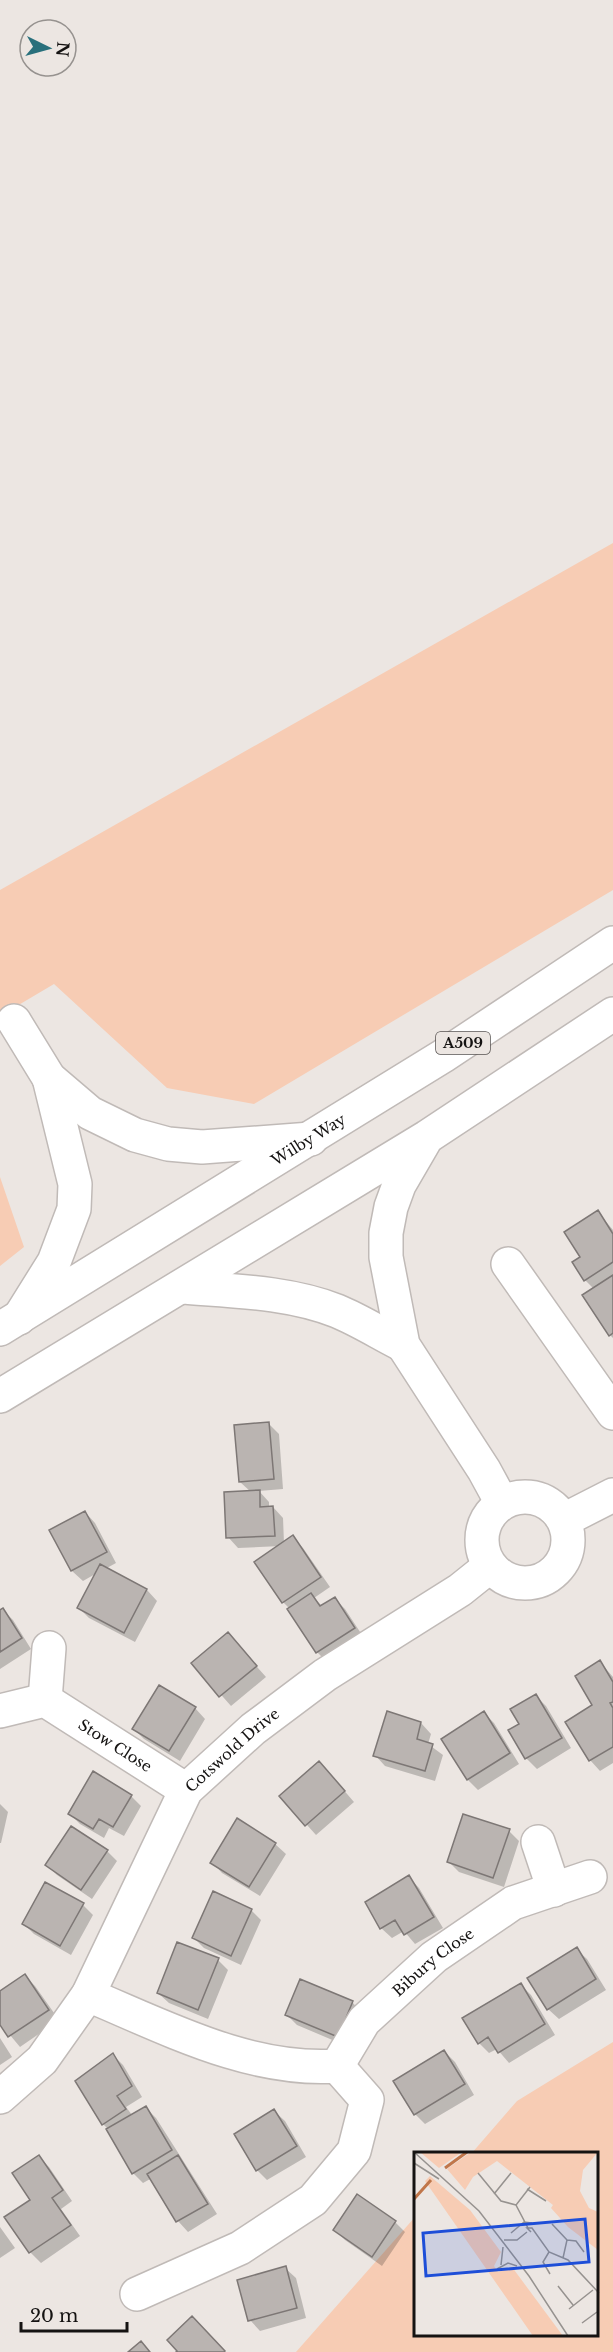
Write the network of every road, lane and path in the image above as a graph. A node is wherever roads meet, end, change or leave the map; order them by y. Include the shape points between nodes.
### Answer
1 (613, 943) edge
2 (613, 1014) edge
3 (14, 1021) dead end
4 (49, 1078) junction
5 (427, 1137) junction
6 (311, 1138) junction
7 (508, 1264) dead end
8 (182, 1287) junction
9 (9, 1324) edge
10 (403, 1345) junction
11 (0, 1396) edge
12 (613, 1413) edge
13 (613, 1495) edge
14 (502, 1503) junction
15 (564, 1520) junction
16 (490, 1566) junction
17 (49, 1648) dead end
18 (45, 1700) junction
19 (0, 1711) edge
20 (186, 1790) junction
21 (538, 1842) dead end
22 (590, 1877) dead end
23 (554, 1890) junction
24 (88, 1995) junction
25 (337, 2066) junction
26 (0, 2097) edge
27 (137, 2294) dead end

1 - 6 main road, Wilby Way / A509
2 - 5 main road
3 - 4 main road
4 - 6 main road via 90,1113 135,1135 168,1144 202,1147
4 - 9 main road via 75,1184 74,1209 54,1262
5 - 8 main road
5 - 10 main road via 399,1185 386,1233 386,1257
6 - 9 main road, Wilby Way / A509
7 - 12 main road
8 - 10 main road via 249,1292 313,1304 337,1311
8 - 11 main road
10 - 14 main road
13 - 15 main road
14 - 15 main road via 530,1497 550,1504
14 - 16 main road via 484,1525 484,1553
15 - 16 main road via 569,1535 567,1551 560,1566 548,1577 534,1583 518,1583 502,1577
16 - 20 main road, Cotswold Drive via 460,1590 325,1675 253,1729
17 - 18 main road
18 - 19 main road
18 - 20 main road, Stow Close
20 - 24 main road, Cotswold Drive
21 - 23 main road
22 - 23 main road, Bibury Close
23 - 25 main road, Bibury Close via 513,1904 434,1958 364,2021
24 - 25 main road via 182,2034 263,2061 307,2068
24 - 26 main road, Cotswold Drive via 42,2060
25 - 27 main road via 367,2100 354,2151 313,2200 240,2248

